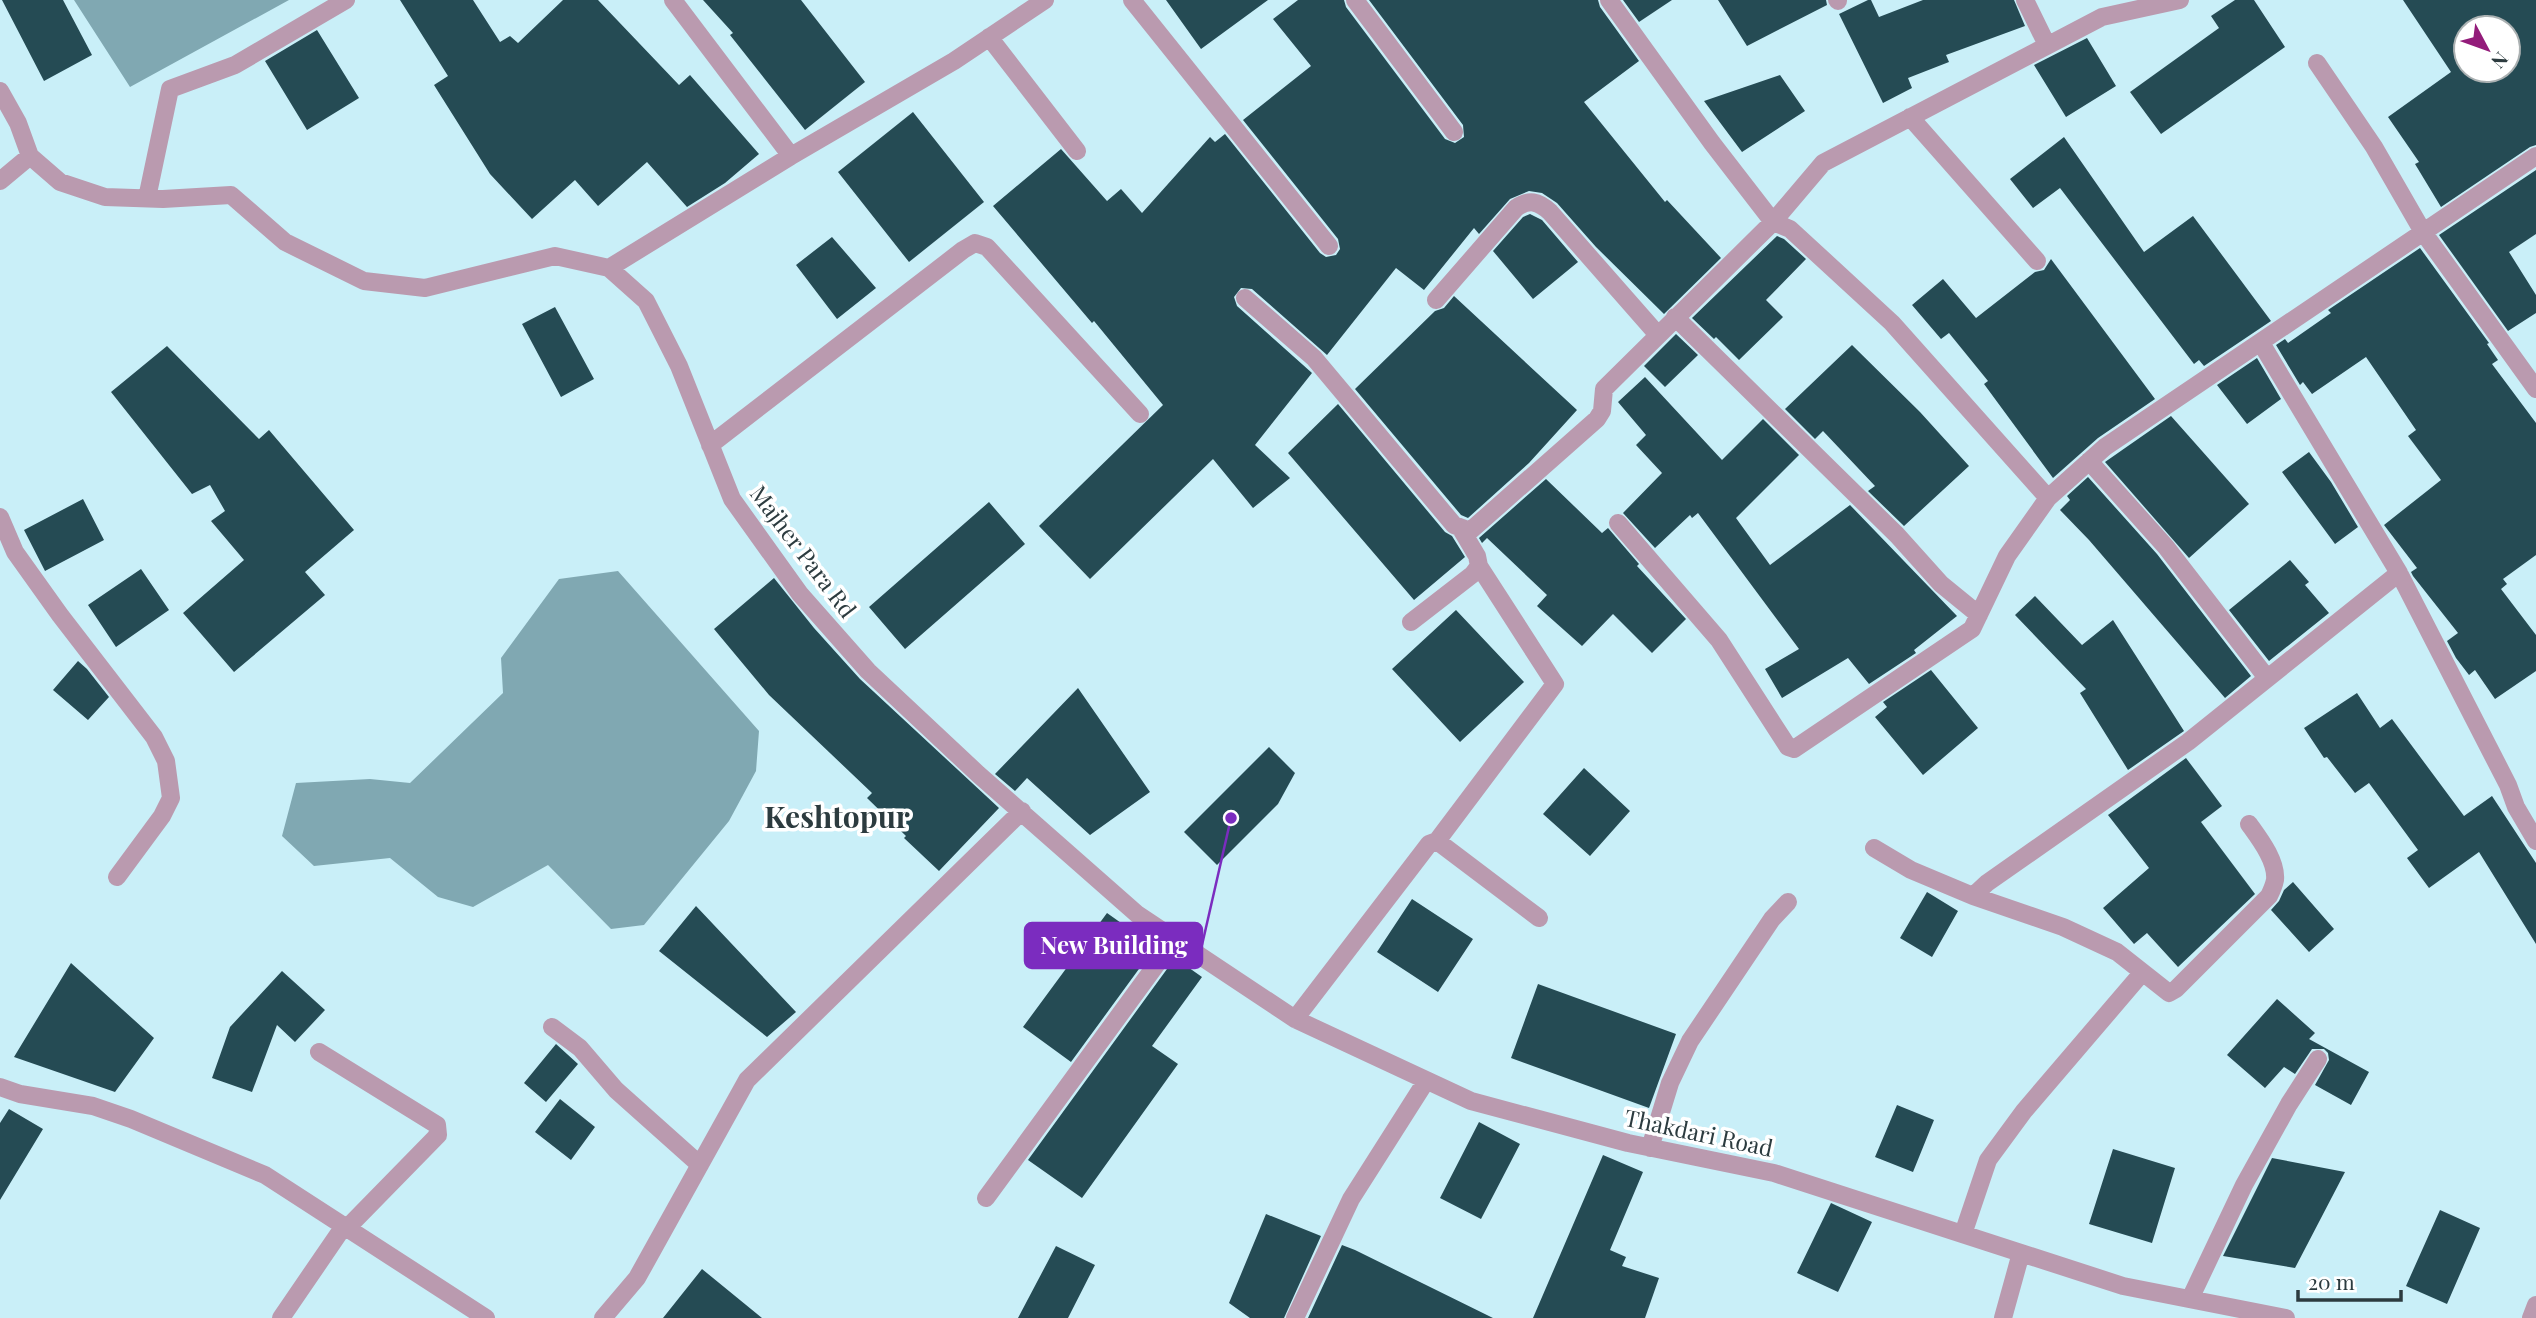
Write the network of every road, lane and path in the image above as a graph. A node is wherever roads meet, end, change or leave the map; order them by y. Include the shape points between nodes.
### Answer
1 (346, 0) edge
2 (673, 0) edge
3 (1132, 0) edge
4 (1355, 0) edge
5 (1609, 0) edge
6 (2025, 0) edge
7 (2180, 0) edge
8 (1034, 3) edge
9 (989, 37) junction
10 (2047, 45) junction
11 (2317, 63) dead end
12 (0, 91) edge
13 (1910, 117) junction
14 (1454, 132) dead end
15 (1077, 151) dead end
16 (30, 156) junction
17 (791, 156) junction
18 (2536, 156) edge
19 (0, 181) edge
20 (147, 198) junction
21 (1773, 222) junction
22 (2423, 232) junction
23 (1329, 246) dead end
24 (2037, 261) dead end
25 (609, 268) junction
26 (1245, 298) dead end
27 (1436, 300) dead end
28 (1675, 317) junction
29 (1658, 335) junction
30 (2261, 343) junction
31 (2536, 389) edge
32 (1140, 414) dead end
33 (710, 445) junction
34 (2089, 461) junction
35 (2048, 499) junction
36 (0, 517) edge
37 (1618, 523) dead end
38 (1461, 530) junction
39 (1479, 566) junction
40 (2399, 573) junction
41 (1979, 615) junction
42 (1411, 622) dead end
43 (2267, 678) junction
44 (1022, 811) junction
45 (2249, 824) dead end
46 (1437, 841) junction
47 (2536, 841) edge
48 (1874, 848) dead end
49 (117, 877) dead end
50 (1973, 896) junction
51 (1788, 902) dead end
52 (1137, 914) joint
53 (1539, 918) dead end
54 (1175, 939) junction
55 (2142, 973) junction
56 (1296, 1018) junction
57 (552, 1027) dead end
58 (319, 1052) dead end
59 (2318, 1059) dead end
60 (1426, 1080) junction
61 (0, 1087) edge
62 (1650, 1148) junction
63 (700, 1165) junction
64 (986, 1198) dead end
65 (345, 1227) junction
66 (1963, 1234) junction
67 (2021, 1253) junction
68 (2190, 1299) junction
69 (2536, 1304) edge
70 (281, 1318) edge
71 (486, 1318) edge
72 (603, 1318) edge
73 (1295, 1318) edge
74 (2003, 1318) edge
75 (2286, 1318) edge
76 (2531, 1318) edge

1 - 20 street via 235,65 170,89
2 - 17 street
3 - 23 street
4 - 14 street
5 - 21 street
6 - 10 street
7 - 10 street via 2102,17
8 - 9 street
9 - 15 street
9 - 17 street
10 - 13 street
11 - 22 street via 2374,147
12 - 16 street
13 - 21 street via 1824,163
13 - 24 street
16 - 19 street
16 - 20 street via 60,182 105,197
17 - 25 street
18 - 22 street
20 - 25 street, Majher Para Rd via 231,195 285,243 365,281 425,288 555,256
21 - 28 street
21 - 35 street via 1790,229 1892,323
22 - 30 street
22 - 31 street
25 - 33 street, Majher Para Rd via 646,301 680,366
26 - 38 street via 1314,358
27 - 29 street via 1516,208 1532,201 1550,212
28 - 29 street
28 - 41 street via 1941,584
29 - 38 street via 1604,389 1597,419 1470,531
30 - 34 street
30 - 40 street
32 - 33 street via 987,247 975,243
33 - 44 street, Majher Para Rd via 732,499 800,594 868,671
34 - 35 street
34 - 43 street via 2166,547
35 - 41 street via 2007,556
36 - 49 street via 15,552 154,737 166,761 171,799
37 - 41 street via 1719,640 1790,748 1972,629
38 - 39 street
39 - 42 street
39 - 46 street via 1555,684
40 - 43 street
40 - 47 street
43 - 50 street via 2188,742
44 - 52 street, Majher Para Rd
44 - 63 street via 747,1080
45 - 55 street via 2273,868 2275,881 2269,896 2176,989 2169,993
46 - 53 street
46 - 56 street via 1425,848
48 - 50 street via 1911,870
50 - 55 street via 2063,927 2117,952
51 - 62 street via 1690,1041 1670,1083
52 - 54 street, Thakdari Road
54 - 56 street, Thakdari Road
54 - 64 street
55 - 66 street via 1988,1160
56 - 60 street, Thakdari Road
57 - 63 street via 580,1048 616,1090
58 - 65 street via 439,1130
59 - 68 street via 2244,1185
60 - 62 street, Thakdari Road via 1471,1101
60 - 73 street via 1351,1199
61 - 65 street via 93,1106 131,1119 265,1175
62 - 66 street, Thakdari Road via 1774,1173
63 - 72 street via 637,1278
65 - 70 street
65 - 71 street
66 - 67 street, Thakdari Road
67 - 68 street, Thakdari Road via 2123,1286
67 - 74 street
68 - 75 street, Thakdari Road
69 - 76 street

